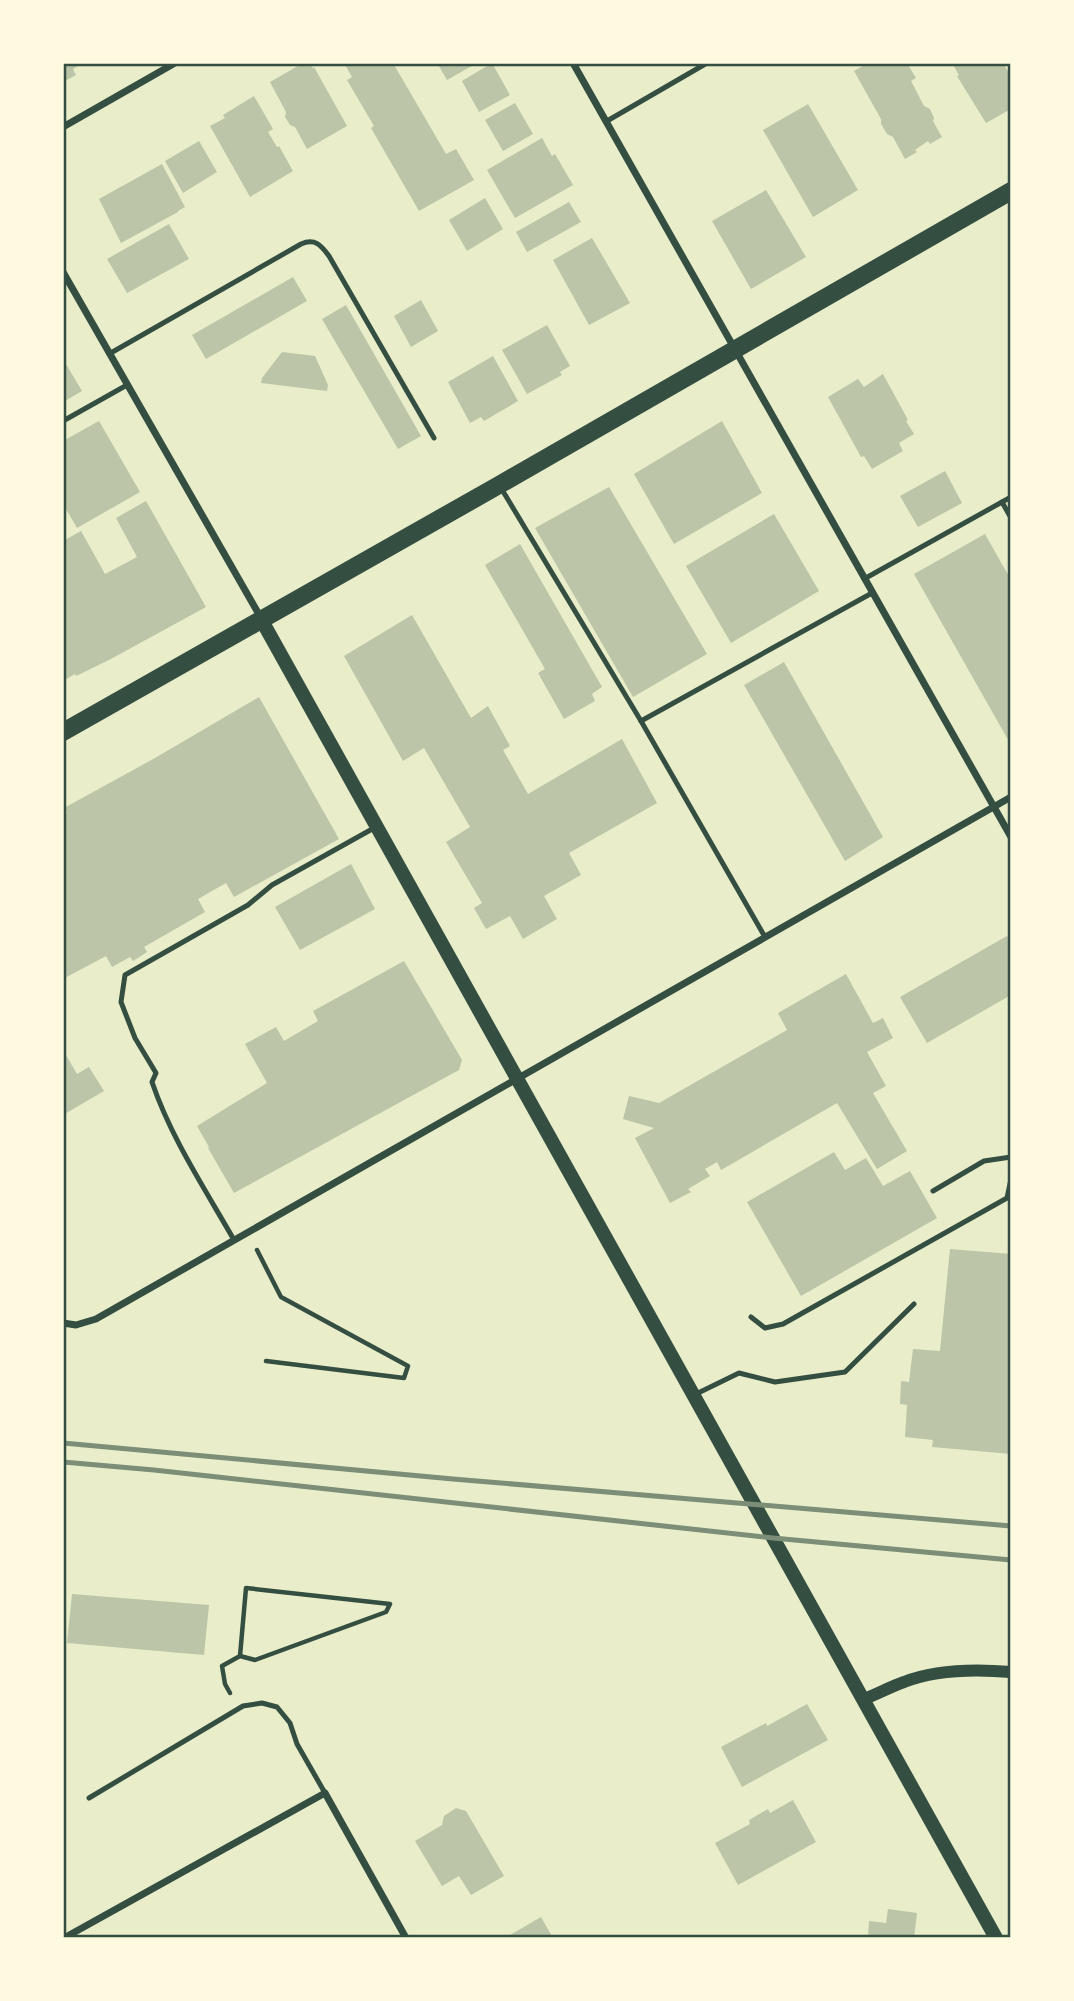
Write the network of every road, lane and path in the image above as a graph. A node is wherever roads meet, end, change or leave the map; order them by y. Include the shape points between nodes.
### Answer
1 (175, 63) edge
2 (573, 63) edge
3 (707, 63) edge
4 (607, 121) junction
5 (63, 127) edge
6 (1011, 191) edge
7 (63, 272) edge
8 (735, 349) junction
9 (109, 354) junction
10 (127, 385) junction
11 (63, 421) edge
12 (433, 438) dead end
13 (499, 485) junction
14 (1011, 497) edge
15 (1002, 502) junction
16 (1011, 518) edge
17 (864, 579) junction
18 (872, 593) junction
19 (261, 619) junction
20 (641, 721) junction
21 (63, 732) edge
22 (1011, 797) edge
23 (993, 807) junction
24 (376, 827) junction
25 (1011, 837) edge
26 (765, 937) junction
27 (518, 1079) junction
28 (1011, 1157) edge
29 (1011, 1180) edge
30 (933, 1191) dead end
31 (248, 1231) junction
32 (234, 1240) junction
33 (914, 1304) dead end
34 (751, 1317) dead end
35 (63, 1325) edge
36 (266, 1361) dead end
37 (694, 1395) junction
38 (240, 1656) junction
39 (1011, 1672) edge
40 (864, 1699) junction
41 (239, 1709) junction
42 (325, 1793) junction
43 (89, 1798) dead end
44 (64, 1938) edge
45 (406, 1938) edge
46 (996, 1938) edge

1 - 5 street
2 - 4 street
3 - 4 lane
4 - 8 street
6 - 8 main road
7 - 9 street
8 - 13 main road
8 - 17 street
9 - 10 street
9 - 12 lane via 301,244 314,242 329,256
10 - 11 lane
10 - 19 street
13 - 19 main road
13 - 20 lane
14 - 15 lane
15 - 16 lane
15 - 17 lane
17 - 18 street
18 - 20 lane
18 - 23 street
19 - 21 main road
19 - 24 main road
20 - 26 lane
22 - 23 street
23 - 25 street
23 - 26 street
24 - 27 main road
24 - 32 lane via 125,975 121,1002 156,1073 152,1082 158,1100
26 - 27 street
27 - 31 street
27 - 37 main road
28 - 30 lane via 984,1161
29 - 34 lane via 1007,1198 783,1324 765,1328
31 - 32 street
31 - 36 path via 281,1297 408,1366 404,1378
32 - 35 street via 96,1319
33 - 37 lane via 845,1372 775,1382 739,1373
37 - 40 main road
38 - 38 path via 255,1660 386,1612 390,1604 246,1588
38 - 41 path via 222,1666 225,1684
39 - 40 street via 950,1672 906,1681
40 - 46 main road
41 - 42 lane via 262,1703 277,1707 290,1723
41 - 43 lane
42 - 44 street
42 - 45 street

